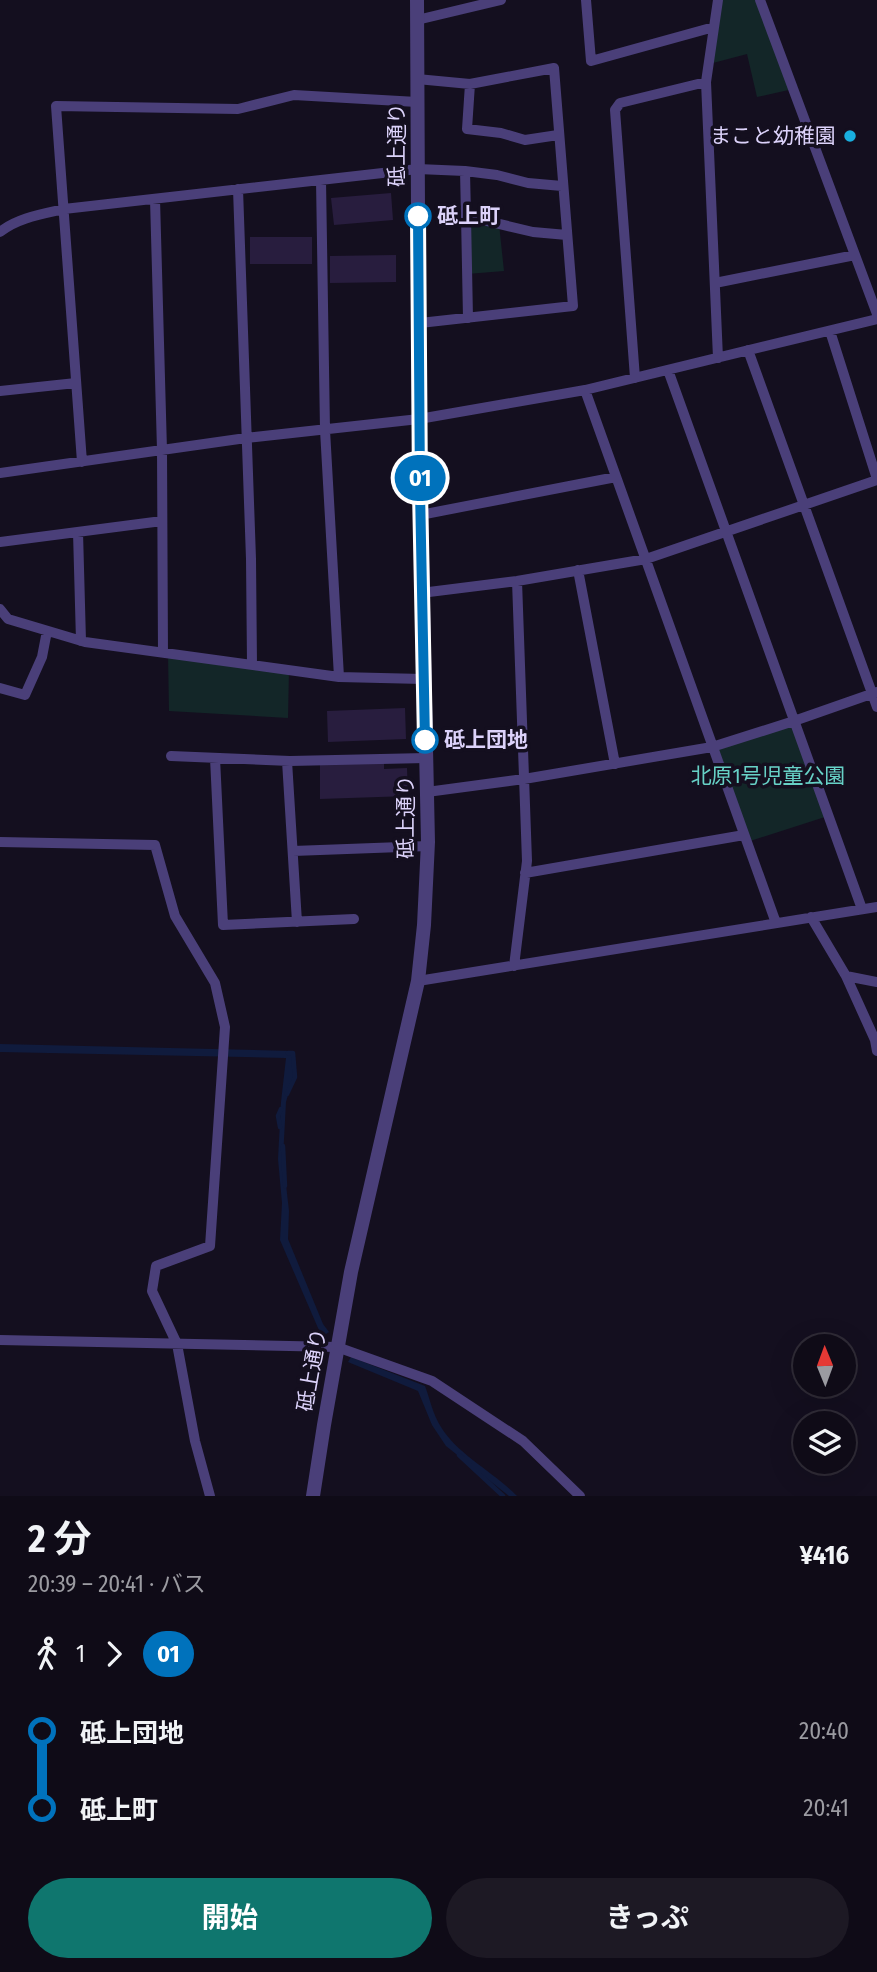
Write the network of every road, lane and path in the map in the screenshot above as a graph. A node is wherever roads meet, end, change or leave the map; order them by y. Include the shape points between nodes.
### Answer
1 (417, 0) edge
2 (501, 0) edge
3 (586, 0) edge
4 (718, 0) edge
5 (760, 0) edge
6 (417, 20) junction
7 (714, 27) junction
8 (417, 79) junction
9 (706, 82) junction
10 (470, 84) junction
11 (417, 102) junction
12 (558, 135) junction
13 (418, 169) junction
14 (465, 171) junction
15 (321, 180) junction
16 (562, 186) junction
17 (238, 190) junction
18 (155, 199) junction
19 (64, 209) junction
20 (466, 216) junction
21 (0, 232) edge
22 (566, 236) junction
23 (855, 255) junction
24 (715, 283) junction
25 (877, 314) edge
26 (468, 318) junction
27 (877, 319) edge
28 (420, 323) junction
29 (830, 331) junction
30 (748, 350) junction
31 (718, 358) junction
32 (668, 370) junction
33 (635, 378) junction
34 (76, 383) junction
35 (584, 390) junction
36 (0, 391) edge
37 (419, 419) junction
38 (325, 430) junction
39 (246, 438) junction
40 (162, 450) junction
41 (82, 462) junction
42 (0, 473) edge
43 (616, 477) junction
44 (877, 479) edge
45 (804, 506) junction
46 (420, 514) junction
47 (163, 521) junction
48 (78, 532) junction
49 (725, 532) junction
50 (0, 542) edge
51 (646, 559) junction
52 (578, 570) junction
53 (517, 581) junction
54 (421, 593) junction
55 (0, 609) edge
56 (47, 631) junction
57 (81, 641) junction
58 (163, 653) junction
59 (252, 665) junction
60 (339, 677) junction
61 (424, 679) junction
62 (0, 688) edge
63 (875, 693) edge
64 (877, 707) edge
65 (794, 721) junction
66 (712, 747) junction
67 (171, 757) dead end
68 (215, 758) junction
69 (426, 758) junction
70 (287, 761) junction
71 (615, 764) junction
72 (524, 779) junction
73 (427, 792) junction
74 (744, 835) junction
75 (0, 842) edge
76 (428, 846) junction
77 (293, 851) junction
78 (526, 873) junction
79 (877, 906) edge
80 (862, 909) junction
81 (811, 917) junction
82 (354, 919) dead end
83 (297, 922) junction
84 (776, 923) junction
85 (514, 966) junction
86 (846, 976) junction
87 (418, 981) junction
88 (877, 982) edge
89 (877, 1051) edge
90 (0, 1340) edge
91 (177, 1344) junction
92 (337, 1347) junction
93 (210, 1496) edge
94 (313, 1496) edge
95 (580, 1496) edge

1 - 6 street, 砥上通り
2 - 6 street
3 - 7 street via 591,61
4 - 7 street
5 - 23 street
6 - 8 street, 砥上通り
7 - 9 street
8 - 10 street
8 - 11 street, 砥上通り
9 - 24 street
9 - 33 street via 620,103 615,110
10 - 12 street via 467,129 525,140
10 - 12 street via 554,68
11 - 13 street, 砥上通り
11 - 19 street via 294,95 237,109 55,106
12 - 16 street
13 - 14 street
13 - 15 street
13 - 28 street, 砥上通り
14 - 16 street
14 - 20 street
15 - 17 street
15 - 38 street
16 - 22 street
17 - 18 street
17 - 39 street
18 - 19 street
18 - 40 street
19 - 21 street via 24,219
19 - 34 street
20 - 22 street
20 - 26 street
22 - 26 street via 573,306
23 - 24 street
23 - 25 street
24 - 31 street
26 - 28 street
27 - 29 street
28 - 37 street, 砥上通り
29 - 30 street
29 - 44 street
30 - 31 street
30 - 45 street
31 - 32 street
32 - 33 street
32 - 49 street
33 - 35 street
34 - 36 street
34 - 41 street
35 - 37 street
35 - 43 street
37 - 38 street
37 - 46 street, 砥上通り
38 - 39 street
38 - 60 street
39 - 40 street
39 - 59 street
40 - 41 street
40 - 47 street
41 - 42 street
43 - 46 street
43 - 51 street
44 - 45 street
45 - 49 street
45 - 63 street
46 - 54 street, 砥上通り
47 - 48 street
47 - 58 street
48 - 50 street
48 - 57 street
49 - 51 street
49 - 65 street
51 - 52 street
51 - 66 street
52 - 53 street
52 - 71 street
53 - 54 street
53 - 72 street
54 - 61 street, 砥上通り
55 - 56 street via 8,619
56 - 57 street
56 - 62 street via 42,657 25,695
57 - 58 street
58 - 59 street
59 - 60 street
60 - 61 street
61 - 69 street, 砥上通り
63 - 64 street
63 - 65 street
65 - 66 street
65 - 80 street
66 - 71 street
66 - 74 street
67 - 68 street
68 - 70 street
68 - 83 street via 223,925
69 - 70 street
69 - 73 street, 砥上通り
70 - 77 street
71 - 72 street
72 - 73 street
72 - 78 street
73 - 76 street, 砥上通り
74 - 78 street
74 - 84 street
75 - 91 street via 155,845 175,916 215,984 225,1027 209,1246 156,1266 152,1292
76 - 77 street
76 - 87 street, 砥上通り
77 - 83 street
78 - 85 street
79 - 80 street
80 - 81 street
81 - 84 street
81 - 86 street
82 - 83 street
84 - 85 street
85 - 87 street
86 - 88 street
86 - 89 street
87 - 92 street, 砥上通り
90 - 91 street
91 - 92 street
91 - 93 street
92 - 94 street, 砥上通り
92 - 95 street via 432,1381 523,1441

